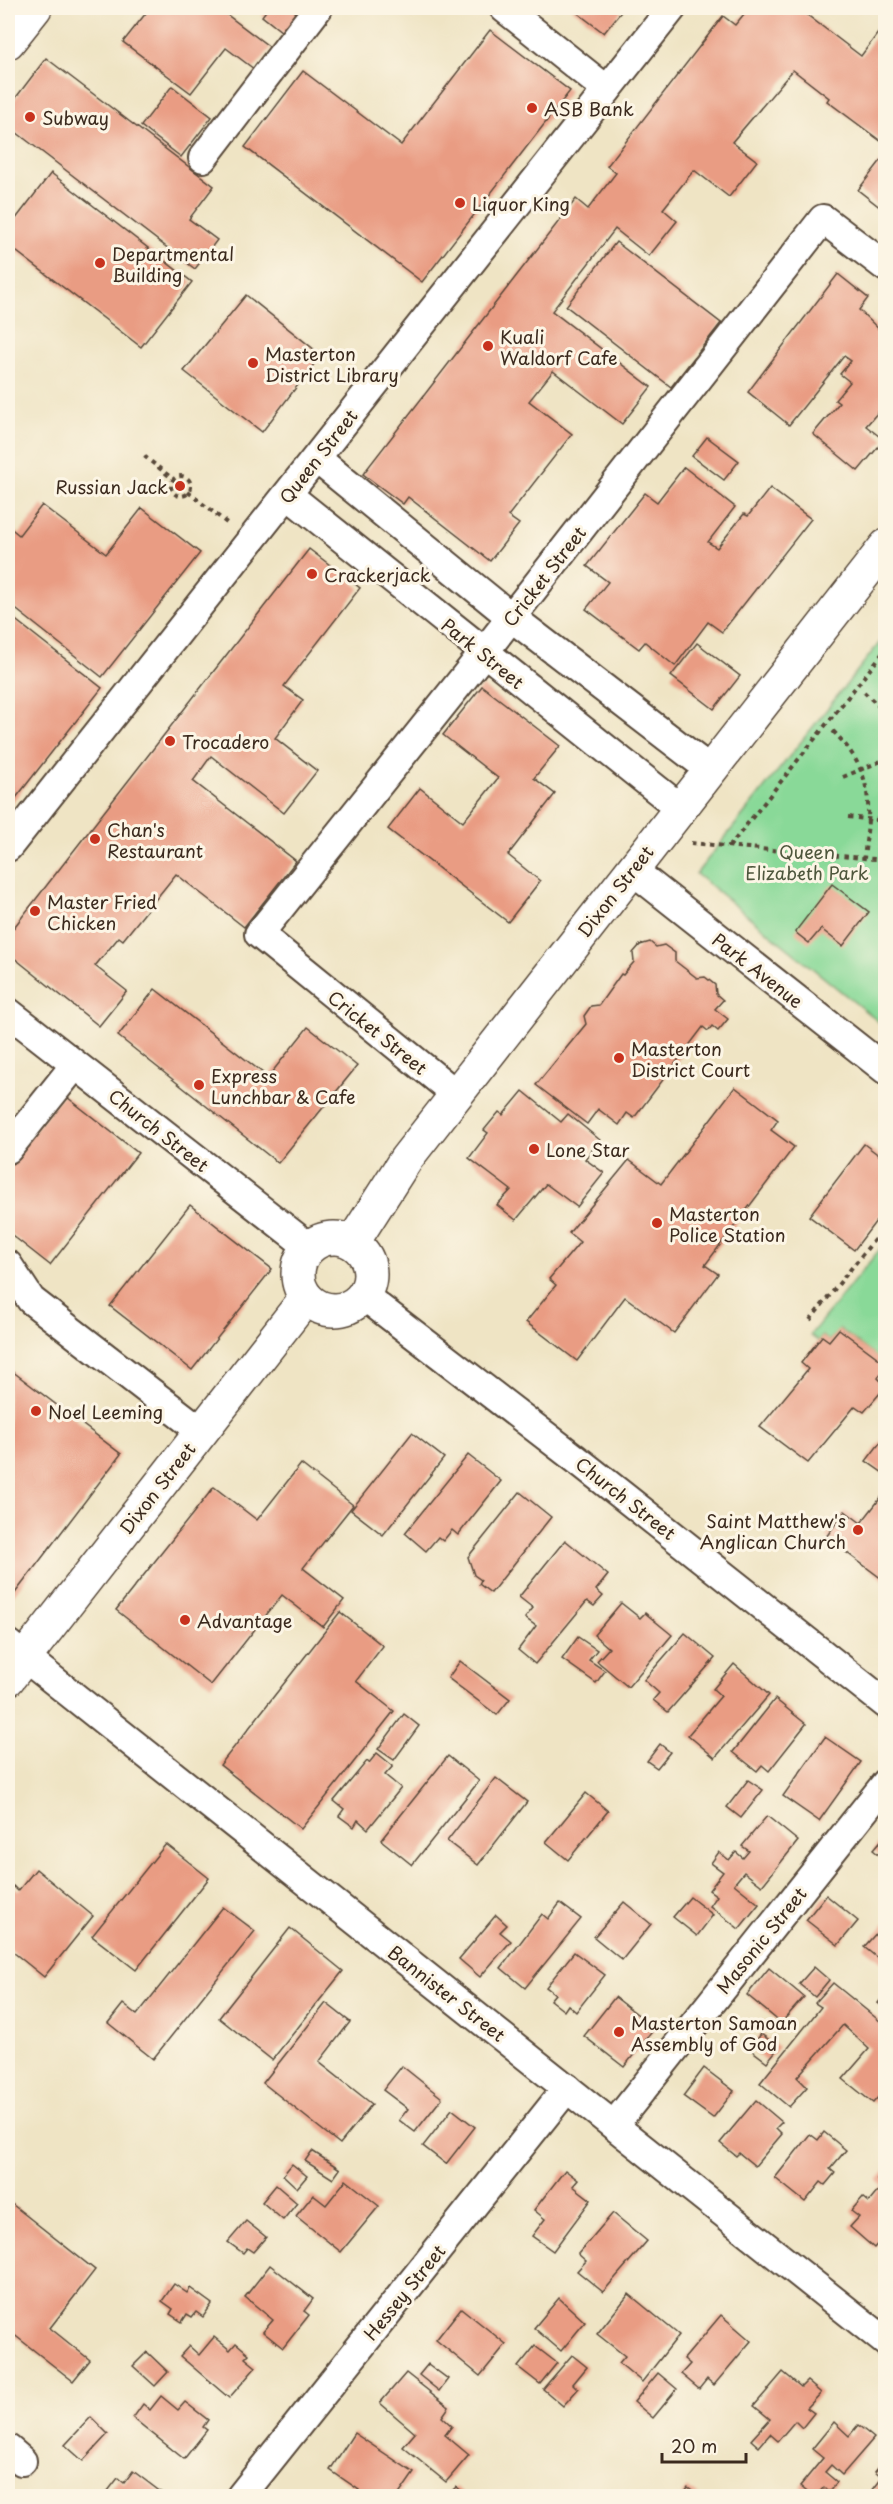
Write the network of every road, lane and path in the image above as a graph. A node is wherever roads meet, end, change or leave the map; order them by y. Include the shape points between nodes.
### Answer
1 (35, 8) edge
2 (318, 8) edge
3 (504, 8) edge
4 (672, 8) edge
5 (8, 42) edge
6 (607, 90) junction
7 (203, 158) dead end
8 (885, 267) edge
9 (144, 456) dead end
10 (317, 459) junction
11 (173, 479) junction
12 (188, 492) junction
13 (288, 495) junction
14 (233, 526) dead end
15 (885, 546) edge
16 (511, 617) junction
17 (885, 649) edge
18 (483, 653) junction
19 (864, 692) dead end
20 (885, 713) edge
21 (833, 731) dead end
22 (885, 759) edge
23 (708, 769) junction
24 (861, 769) junction
25 (843, 777) dead end
26 (680, 808) junction
27 (848, 817) dead end
28 (869, 819) junction
29 (885, 821) edge
30 (654, 840) junction
31 (8, 847) edge
32 (729, 847) junction
33 (864, 858) junction
34 (885, 860) edge
35 (631, 869) junction
36 (8, 1012) edge
37 (75, 1065) junction
38 (885, 1070) edge
39 (456, 1094) junction
40 (8, 1149) edge
41 (885, 1225) edge
42 (352, 1242) junction
43 (309, 1247) junction
44 (8, 1265) edge
45 (364, 1296) junction
46 (306, 1298) junction
47 (810, 1320) dead end
48 (201, 1431) junction
49 (13, 1661) edge
50 (885, 1704) edge
51 (885, 1784) edge
52 (567, 2088) junction
53 (614, 2125) junction
54 (885, 2342) edge
55 (241, 2496) edge

1 - 5 main road
2 - 7 street
3 - 6 street
4 - 6 street, Queen Street
6 - 10 street, Queen Street
8 - 16 street, Cricket Street via 823,219
9 - 11 path
10 - 13 street, Queen Street
10 - 16 street
11 - 12 path via 173,492 182,496
11 - 12 path via 187,478 191,486
12 - 14 path
13 - 18 street, Park Street
13 - 31 street, Queen Street
15 - 23 main road, Dixon Street
16 - 18 street, Cricket Street
16 - 23 street
17 - 32 path
18 - 26 street, Park Street
18 - 39 street, Cricket Street via 259,934
19 - 20 path
21 - 24 path
22 - 24 path
23 - 26 main road, Dixon Street
24 - 25 path
24 - 28 path via 869,797
26 - 30 main road, Dixon Street
27 - 28 path
28 - 29 path
28 - 33 path
30 - 32 path
30 - 35 main road, Dixon Street
32 - 33 path
33 - 34 path
35 - 38 street, Park Avenue
35 - 39 main road, Dixon Street
36 - 37 street, Church Street
37 - 40 street
37 - 43 street, Church Street
39 - 42 main road, Dixon Street via 406,1159
41 - 47 path
42 - 43 main road via 323,1239
42 - 45 main road via 364,1252 370,1267 370,1283
43 - 46 main road via 298,1271 299,1286
44 - 48 street via 31,1300
45 - 46 main road via 339,1311 316,1306
45 - 50 street, Church Street
46 - 48 main road, Dixon Street
48 - 49 main road, Dixon Street
49 - 52 street, Bannister Street
51 - 53 street, Masonic Street
52 - 53 street, Bannister Street
52 - 55 street, Hessey Street
53 - 54 street, Bannister Street

